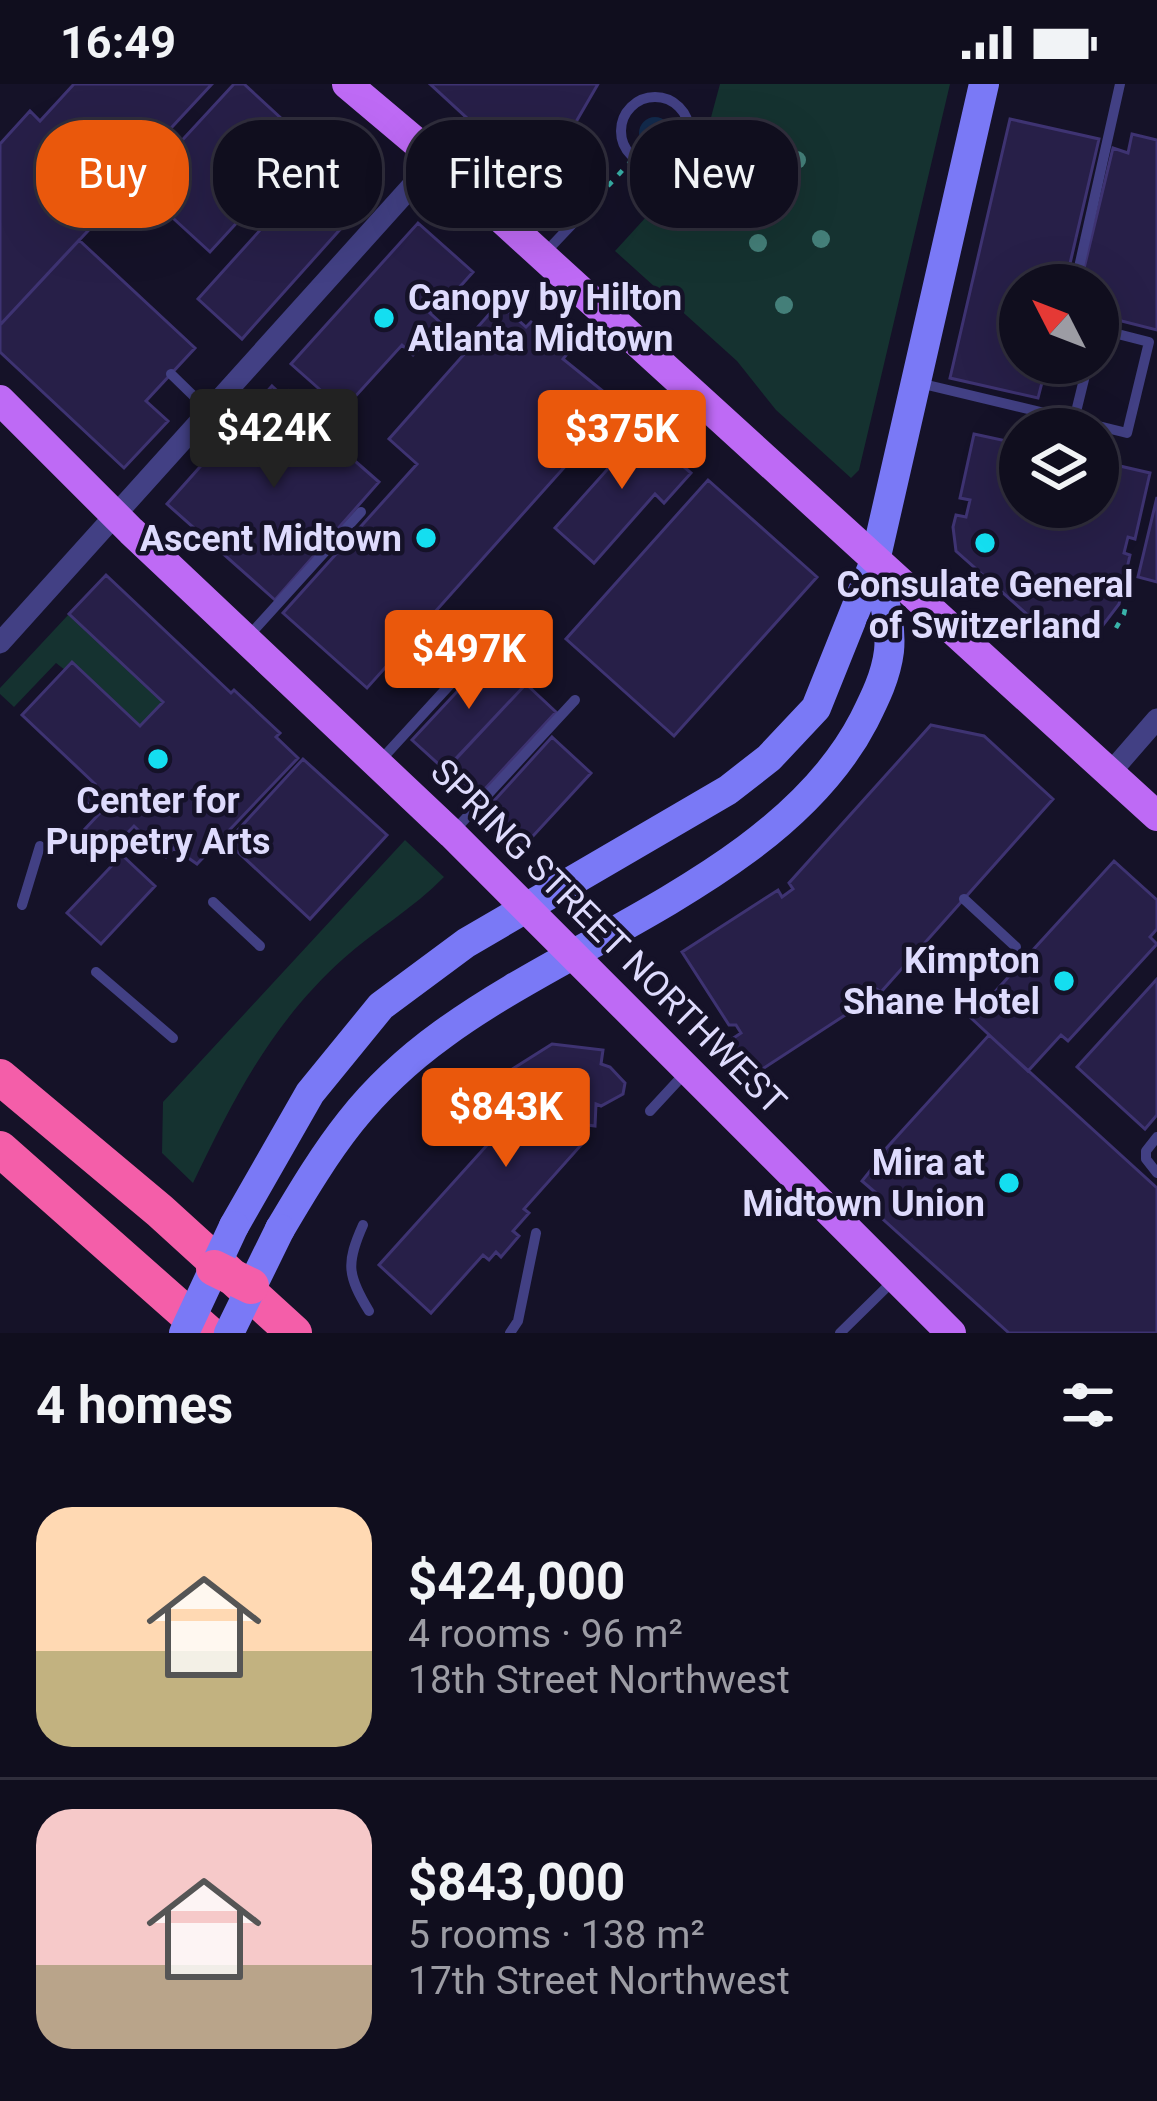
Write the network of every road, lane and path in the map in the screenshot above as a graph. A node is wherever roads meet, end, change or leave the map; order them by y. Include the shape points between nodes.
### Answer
1 (347, 84) edge
2 (666, 84) edge
3 (984, 84) edge
4 (1120, 84) edge
5 (662, 98) junction
6 (686, 120) edge
7 (406, 134) edge
8 (630, 154) edge
9 (630, 162) edge
10 (608, 186) dead end
11 (406, 192) edge
12 (511, 228) edge
13 (569, 228) edge
14 (542, 256) junction
15 (1080, 264) edge
16 (1119, 334) edge
17 (1153, 342) edge
18 (171, 374) dead end
19 (916, 382) junction
20 (0, 400) edge
21 (1024, 408) edge
22 (209, 411) junction
23 (1119, 431) edge
24 (361, 512) dead end
25 (116, 514) junction
26 (874, 561) junction
27 (1131, 582) dead end
28 (1117, 628) dead end
29 (499, 631) dead end
30 (245, 640) junction
31 (0, 643) edge
32 (574, 700) dead end
33 (1157, 719) edge
34 (378, 764) junction
35 (1110, 773) junction
36 (1157, 815) edge
37 (452, 834) junction
38 (40, 846) dead end
39 (964, 899) dead end
40 (213, 902) dead end
41 (22, 905) dead end
42 (527, 908) junction
43 (260, 946) dead end
44 (1016, 946) dead end
45 (573, 954) junction
46 (96, 972) dead end
47 (173, 1038) dead end
48 (689, 1068) junction
49 (0, 1077) edge
50 (650, 1111) dead end
51 (1157, 1137) edge
52 (0, 1149) edge
53 (1157, 1172) edge
54 (363, 1225) dead end
55 (536, 1233) dead end
56 (214, 1268) junction
57 (895, 1279) junction
58 (250, 1286) junction
59 (369, 1311) dead end
60 (935, 1328) edge
61 (184, 1333) edge
62 (208, 1333) edge
63 (229, 1333) edge
64 (294, 1333) edge
65 (314, 1333) edge
66 (510, 1333) edge
67 (840, 1333) edge

1 - 7 main road
2 - 5 lane
3 - 19 main road
4 - 15 lane
5 - 6 lane
5 - 8 lane via 640,100 625,115 621,137
9 - 10 path
11 - 22 street
12 - 14 main road
13 - 14 lane
14 - 26 main road
16 - 17 lane
17 - 23 lane via 1126,433
18 - 22 lane
19 - 21 lane
19 - 26 main road
20 - 25 main road, SPRING STREET NORTHWEST
22 - 25 street
24 - 30 lane
25 - 30 main road, SPRING STREET NORTHWEST
25 - 31 street
26 - 35 main road
26 - 42 main road via 816,708 770,758
26 - 45 main road via 889,627 886,666 827,775 740,853
27 - 28 path
29 - 34 lane
30 - 34 main road, SPRING STREET NORTHWEST
32 - 37 lane
33 - 35 street
34 - 37 main road, SPRING STREET NORTHWEST
35 - 36 main road
37 - 42 main road, SPRING STREET NORTHWEST
38 - 41 lane
39 - 44 lane
40 - 43 lane
42 - 45 main road, SPRING STREET NORTHWEST
42 - 56 main road, bridge via 381,1006 310,1093
45 - 48 main road, SPRING STREET NORTHWEST
45 - 58 main road, bridge via 444,1033 380,1084 329,1147
46 - 47 lane
48 - 50 lane
48 - 57 main road, SPRING STREET NORTHWEST
49 - 64 highway
51 - 53 lane via 1145,1160
52 - 62 highway
54 - 59 lane via 350,1253 352,1284
55 - 66 lane
56 - 58 highway, bridge
56 - 61 main road, bridge
57 - 60 main road, SPRING STREET NORTHWEST
57 - 67 lane
58 - 63 main road, bridge
58 - 65 highway

